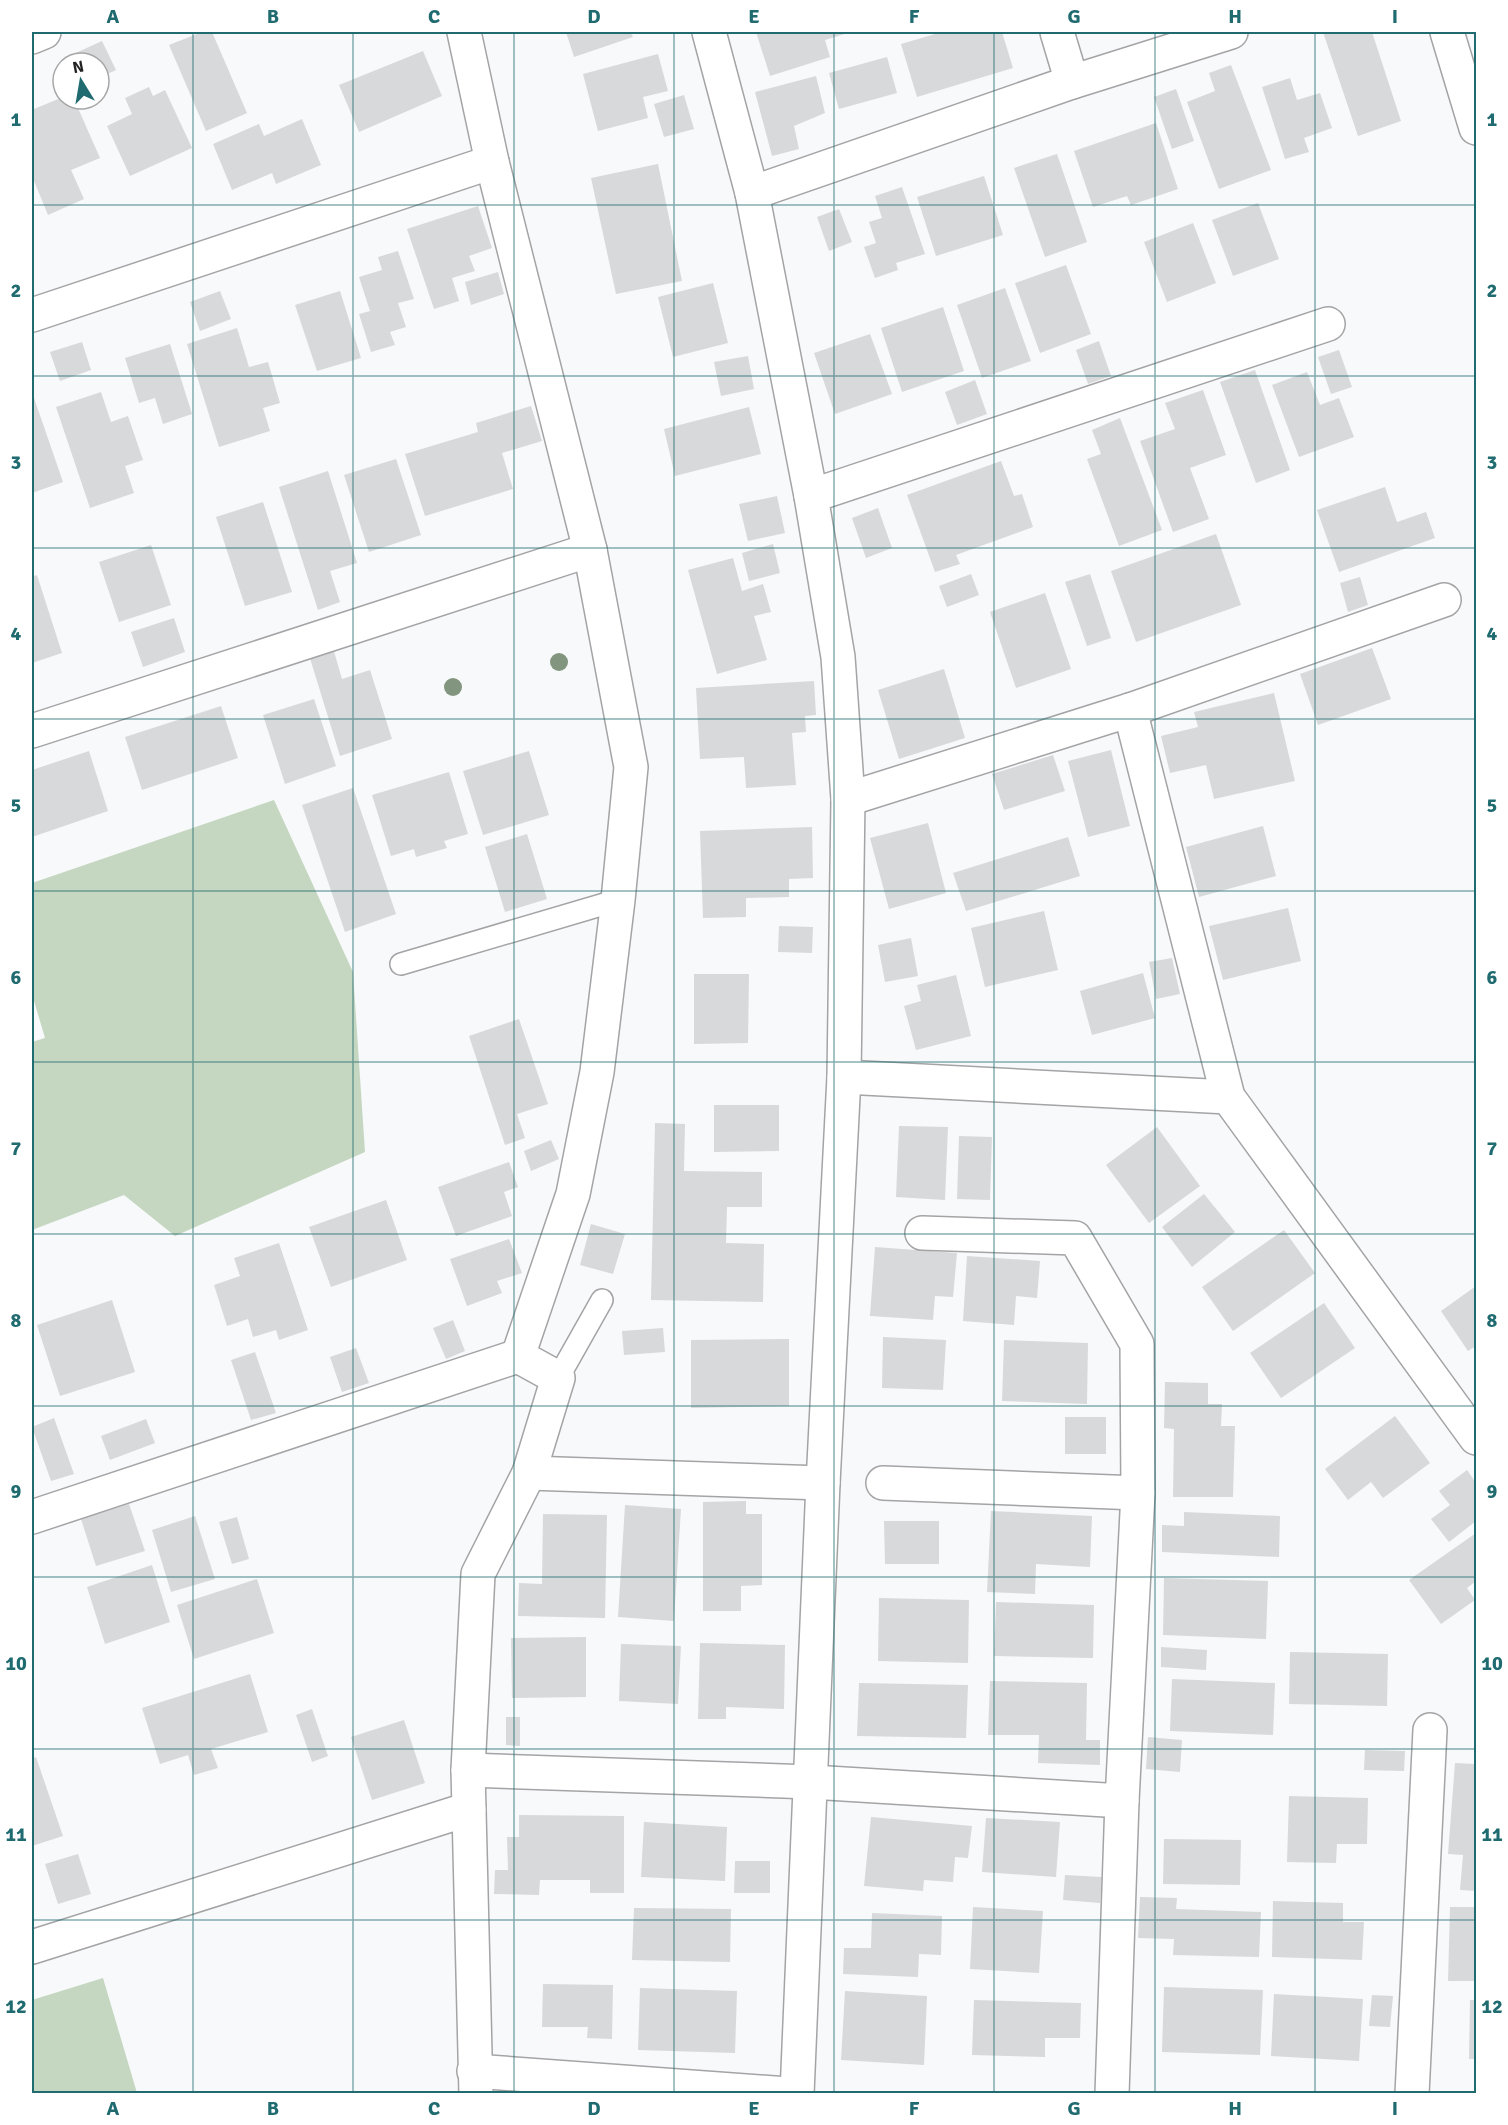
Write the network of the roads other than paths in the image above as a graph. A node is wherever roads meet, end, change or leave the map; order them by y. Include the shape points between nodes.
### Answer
1 (44, 32) edge
2 (464, 32) edge
3 (709, 32) edge
4 (1057, 32) edge
5 (1231, 32) edge
6 (1447, 32) edge
7 (32, 38) edge
8 (1072, 82) junction
9 (1476, 128) edge
10 (492, 162) junction
11 (752, 193) junction
12 (32, 315) edge
13 (1328, 324) dead end
14 (811, 496) junction
15 (590, 550) junction
16 (1443, 600) dead end
17 (1130, 710) junction
18 (32, 731) edge
19 (848, 799) junction
20 (618, 900) junction
21 (401, 964) dead end
22 (844, 1077) junction
23 (1228, 1097) junction
24 (922, 1233) dead end
25 (602, 1300) dead end
26 (518, 1356) junction
27 (558, 1378) junction
28 (1476, 1438) edge
29 (529, 1473) junction
30 (823, 1483) junction
31 (883, 1483) dead end
32 (1138, 1493) junction
33 (32, 1517) edge
34 (1430, 1730) dead end
35 (468, 1770) junction
36 (812, 1782) junction
37 (1122, 1802) junction
38 (469, 1809) junction
39 (32, 1947) edge
40 (475, 2082) edge
41 (788, 2094) edge
42 (797, 2094) edge
43 (1112, 2094) edge
44 (1412, 2094) edge

1 - 7 street
2 - 10 street
3 - 11 street
4 - 8 street
5 - 8 street
6 - 9 street
8 - 11 street
10 - 12 street
10 - 15 street
11 - 14 street
13 - 14 street
14 - 19 street via 838,657
15 - 18 street
15 - 20 street via 631,767
16 - 17 street
17 - 19 street
17 - 23 street
19 - 22 street
20 - 21 lane
20 - 26 street via 597,1072 573,1194
22 - 23 street
22 - 30 street
23 - 28 street
24 - 32 street via 1075,1238 1137,1344
25 - 27 lane
26 - 27 street
26 - 33 street
27 - 29 street
29 - 30 street
29 - 35 street via 478,1574
30 - 36 street
31 - 32 street
32 - 37 street
34 - 44 street
35 - 36 street
35 - 38 street
36 - 37 street
36 - 42 street
37 - 43 street
38 - 39 street
38 - 40 street
40 - 41 street

